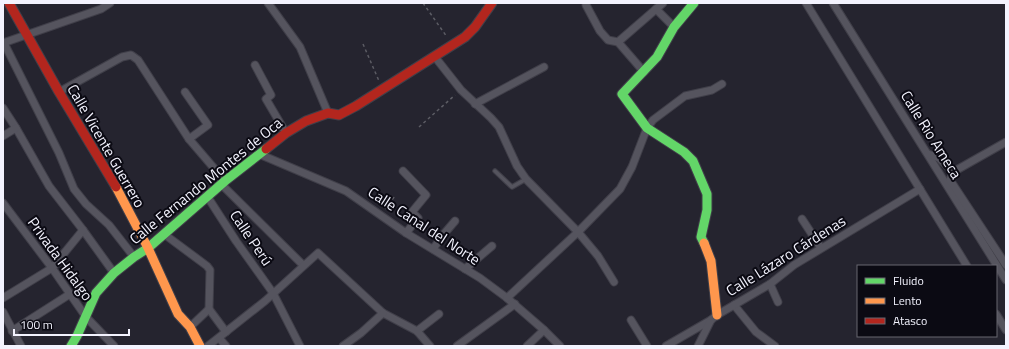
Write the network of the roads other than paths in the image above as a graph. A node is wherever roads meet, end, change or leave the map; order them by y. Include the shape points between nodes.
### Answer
1 (9, 3) edge
2 (110, 3) edge
3 (268, 3) edge
4 (492, 3) edge
5 (663, 3) edge
6 (694, 3) edge
7 (806, 3) edge
8 (833, 3) edge
9 (586, 4) dead end
10 (656, 9) junction
11 (674, 27) junction
12 (26, 35) junction
13 (618, 42) junction
14 (4, 43) edge
15 (435, 57) junction
16 (254, 65) dead end
17 (544, 67) dead end
18 (644, 72) junction
19 (722, 84) dead end
20 (58, 92) junction
21 (185, 92) dead end
22 (475, 104) junction
23 (3, 108) edge
24 (328, 113) junction
25 (16, 128) junction
26 (647, 128) junction
27 (286, 133) junction
28 (3, 136) edge
29 (189, 139) junction
30 (1006, 142) edge
31 (259, 154) junction
32 (928, 154) junction
33 (402, 171) dead end
34 (495, 171) dead end
35 (953, 172) junction
36 (526, 179) junction
37 (223, 183) junction
38 (920, 189) junction
39 (207, 196) junction
40 (3, 202) edge
41 (802, 219) dead end
42 (455, 221) dead end
43 (83, 230) junction
44 (578, 232) junction
45 (406, 233) junction
46 (164, 234) junction
47 (492, 246) dead end
48 (148, 248) junction
49 (821, 248) junction
50 (433, 249) junction
51 (134, 256) junction
52 (303, 265) junction
53 (966, 265) edge
54 (997, 265) edge
55 (997, 265) edge
56 (1006, 265) edge
57 (52, 268) junction
58 (465, 269) junction
59 (114, 273) junction
60 (1006, 280) edge
61 (614, 282) dead end
62 (770, 284) junction
63 (70, 294) junction
64 (273, 294) junction
65 (3, 298) edge
66 (507, 298) junction
67 (778, 302) dead end
68 (515, 304) junction
69 (734, 305) junction
70 (209, 309) junction
71 (3, 312) edge
72 (383, 313) junction
73 (439, 314) dead end
74 (997, 316) edge
75 (86, 317) junction
76 (714, 318) junction
77 (631, 320) dead end
78 (190, 327) junction
79 (544, 330) junction
80 (1006, 330) edge
81 (12, 331) junction
82 (417, 331) junction
83 (226, 332) junction
84 (219, 338) junction
85 (21, 346) edge
86 (71, 346) edge
87 (114, 346) edge
88 (200, 346) edge
89 (208, 346) edge
90 (226, 346) edge
91 (300, 346) edge
92 (343, 346) edge
93 (430, 346) edge
94 (457, 346) edge
95 (526, 346) edge
96 (560, 346) edge
97 (647, 346) edge
98 (666, 346) edge
99 (698, 346) edge
100 (775, 346) edge

1 - 12 street, Calle Vicente Guerrero
2 - 12 street via 102,9
3 - 24 street via 300,47
4 - 15 street, Calle Fernando Montes de Oca via 465,37
5 - 10 street
6 - 11 street
7 - 38 street
8 - 32 street, Calle Rio Ameca
9 - 13 street via 600,31 608,40
10 - 11 street
10 - 13 street
11 - 18 street via 657,57
12 - 14 street
12 - 20 street, Calle Vicente Guerrero
13 - 18 street
14 - 51 street via 74,188
15 - 22 street
15 - 24 street, Calle Fernando Montes de Oca via 356,106 339,114
16 - 27 street via 271,95 266,99
17 - 22 street
18 - 26 street via 622,94
19 - 26 street via 712,90 685,96 653,120
20 - 29 street via 122,57 131,55 138,60
20 - 48 street, Calle Vicente Guerrero via 117,189
21 - 29 street via 208,125
22 - 36 street via 499,127
23 - 25 street
24 - 27 street, Calle Fernando Montes de Oca via 306,121
25 - 28 street
25 - 43 street via 49,186
26 - 44 street via 632,167 620,189
26 - 76 street via 684,152 693,162 707,194 708,210 701,237 711,261
27 - 31 street, Calle Fernando Montes de Oca
29 - 37 street
30 - 35 street
31 - 37 street, Calle Fernando Montes de Oca
31 - 45 street, Calle Canal del Norte via 346,191
32 - 35 street via 939,158
32 - 54 street, Calle Rio Ameca
33 - 45 street via 426,195 412,212 418,218
34 - 36 lane via 512,187
35 - 56 street via 950,180
36 - 44 street
37 - 39 street, Calle Fernando Montes de Oca
37 - 52 street
38 - 49 street, Calle Lázaro Cárdenas
38 - 53 street
39 - 46 street, Calle Fernando Montes de Oca
39 - 64 street, Calle Perú
40 - 57 street, Privada Hidalgo
41 - 49 street
42 - 50 street
43 - 57 street
43 - 59 street
44 - 61 street via 598,256
44 - 66 street
45 - 50 street, Calle Canal del Norte
46 - 48 street, Calle Fernando Montes de Oca
46 - 70 street via 210,270
47 - 58 street
48 - 51 street, Calle Fernando Montes de Oca
48 - 78 street, Calle Vicente Guerrero via 178,314
49 - 62 street, Calle Lázaro Cárdenas
50 - 58 street, Calle Canal del Norte
51 - 59 street, Calle Fernando Montes de Oca
52 - 64 street
52 - 72 street via 318,253
55 - 60 street, Calle Rio Ameca
57 - 63 street, Privada Hidalgo
57 - 65 street
58 - 66 street, Calle Canal del Norte
59 - 75 street, Calle Fernando Montes de Oca via 96,293
62 - 67 street
62 - 69 street, Calle Lázaro Cárdenas
63 - 75 street, Privada Hidalgo
63 - 81 street
64 - 83 street
64 - 91 street, Calle Perú
66 - 68 street, Calle Canal del Norte
68 - 79 street, Calle Canal del Norte
68 - 94 street
69 - 76 street, Calle Lázaro Cárdenas
69 - 100 street via 756,332
70 - 78 street
70 - 83 street
71 - 81 street
72 - 82 street
72 - 92 street via 362,333
73 - 82 street
74 - 80 street
75 - 86 street, Calle Fernando Montes de Oca
75 - 87 street, Privada Hidalgo
76 - 98 street, Calle Lázaro Cárdenas
76 - 99 street
77 - 97 street
78 - 88 street, Calle Vicente Guerrero
79 - 95 street
79 - 96 street, Calle Canal del Norte
81 - 85 street
82 - 93 street
83 - 84 street
84 - 89 street
84 - 90 street

